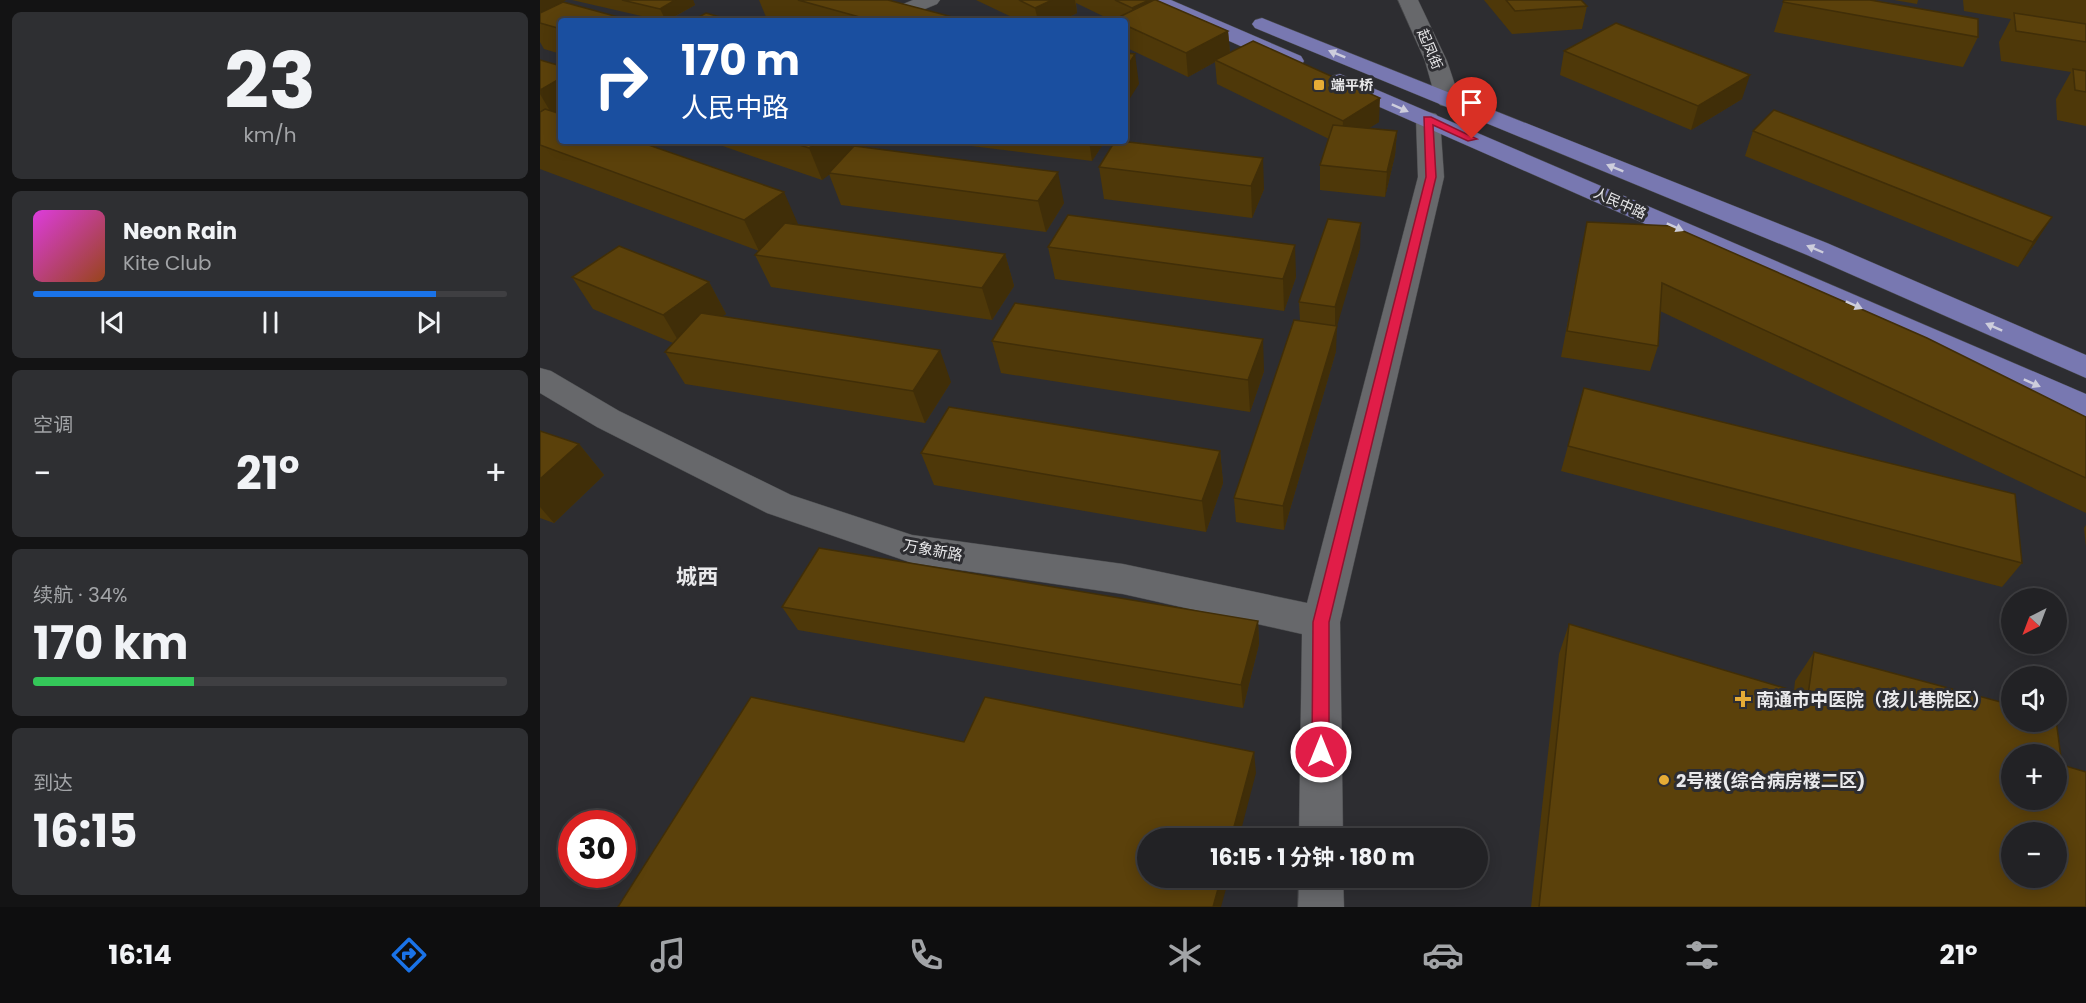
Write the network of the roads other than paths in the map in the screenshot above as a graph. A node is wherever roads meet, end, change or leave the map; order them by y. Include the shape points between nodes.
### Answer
1 (837, 0) edge
2 (930, 0) edge
3 (1154, 0) edge
4 (1204, 0) edge
5 (1408, 0) edge
6 (1438, 110) junction
7 (2086, 367) edge
8 (540, 380) edge
9 (2086, 407) edge
10 (1321, 622) junction
11 (1321, 828) edge
12 (1321, 888) edge
13 (1321, 907) edge

1 - 2 street via 898,14
3 -> 6 main road, 人民中路
6 -> 4 main road, 人民中路
5 - 6 street, 起凤街 via 1436,61
7 -> 6 main road, 人民中路 via 1816,249
6 -> 9 main road, 人民中路
6 - 10 street, 起凤街 via 1431,177
8 - 10 street, 万象新路 via 608,419 779,504 912,549 1124,579
10 - 11 street, 起凤街
12 - 13 street

